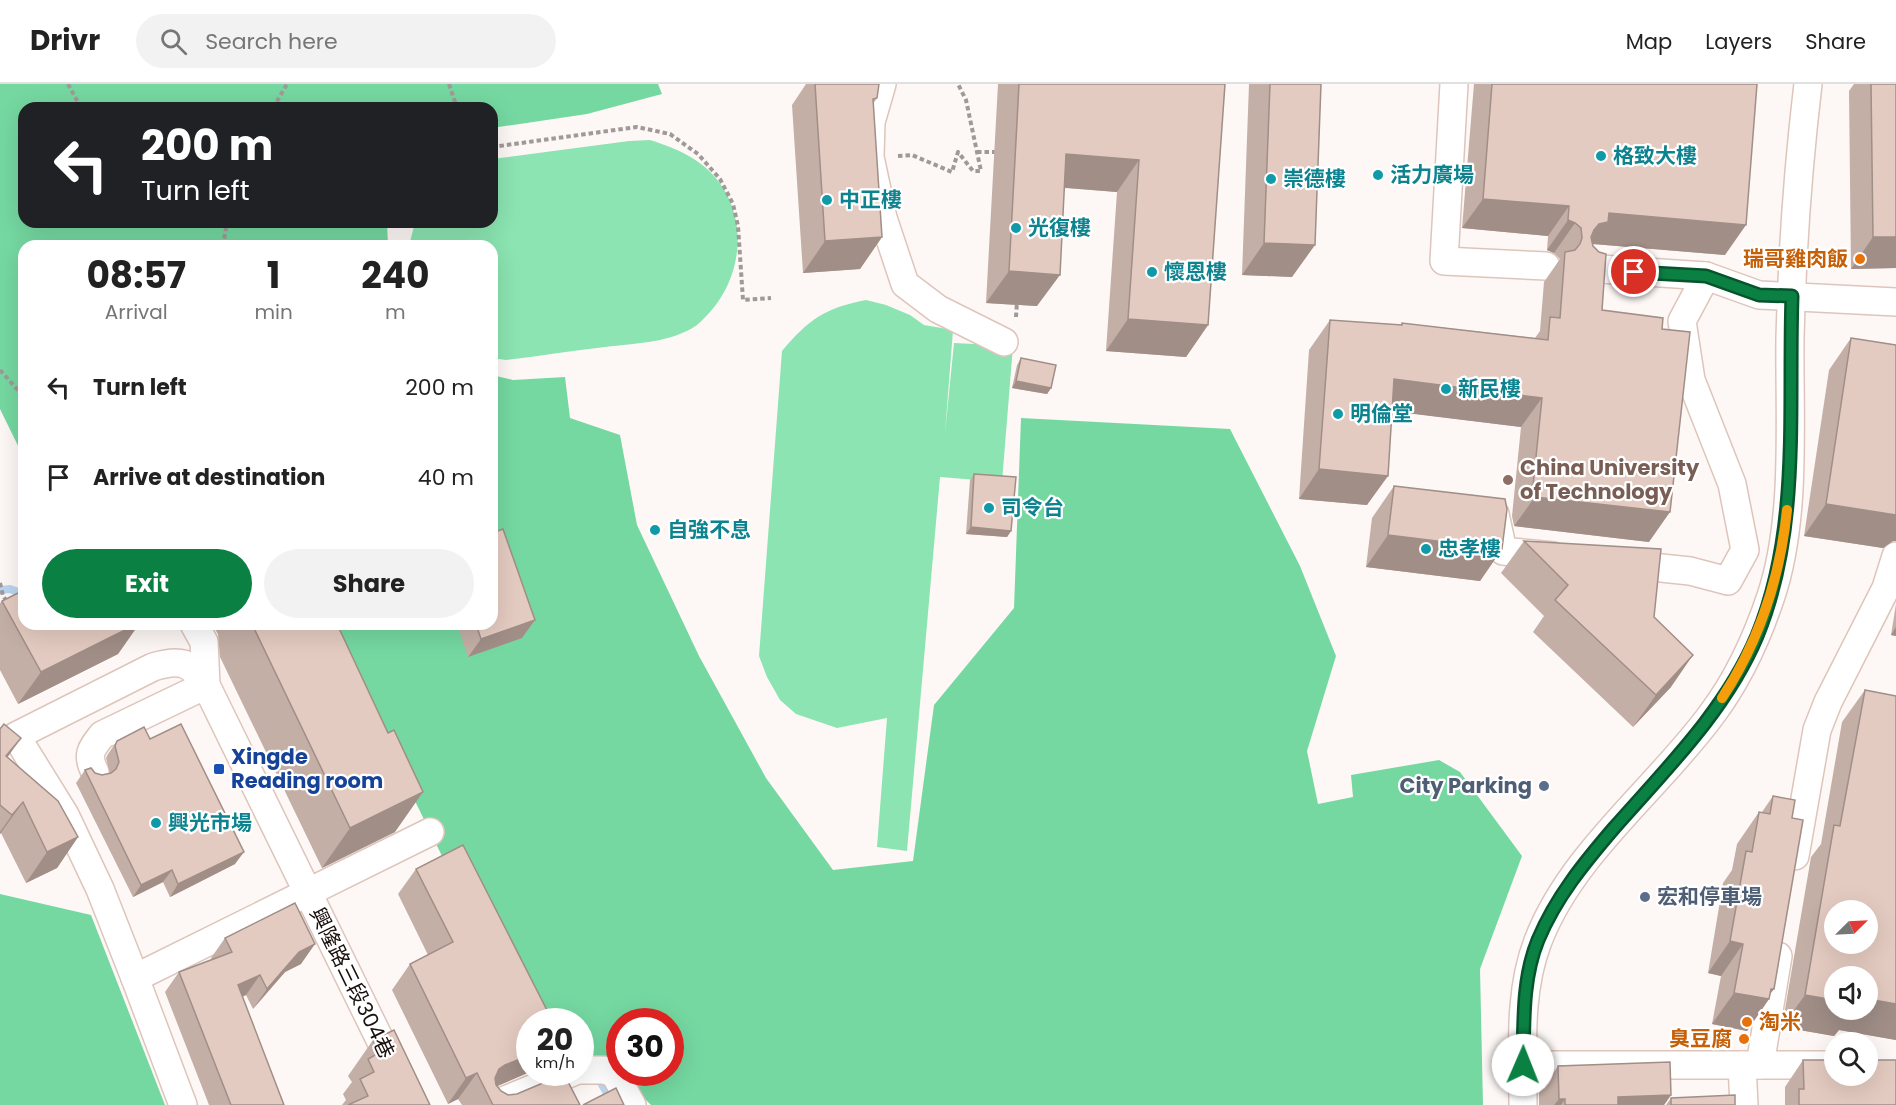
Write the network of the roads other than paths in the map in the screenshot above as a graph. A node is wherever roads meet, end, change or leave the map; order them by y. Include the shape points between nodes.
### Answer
1 (882, 84) edge
2 (1454, 84) edge
3 (1808, 84) edge
4 (1546, 266) dead end
5 (1586, 268) edge
6 (1706, 276) junction
7 (1792, 296) junction
8 (1896, 302) edge
9 (1010, 331) road end
10 (1472, 507) edge
11 (1896, 556) edge
12 (197, 630) edge
13 (206, 685) junction
14 (14, 747) edge
15 (95, 772) edge
16 (430, 832) dead end
17 (1791, 880) edge
18 (308, 893) junction
19 (1784, 926) edge
20 (135, 978) junction
21 (1523, 1065) junction
22 (1751, 1065) junction
23 (1824, 1065) edge
24 (594, 1071) edge
25 (543, 1086) edge
26 (183, 1105) edge
27 (412, 1105) edge
28 (493, 1105) edge
29 (632, 1105) edge
30 (1523, 1105) edge
31 (1744, 1105) edge

1 - 9 street via 872,122 870,157 883,218 905,284 938,309
2 - 4 street via 1444,261
3 - 7 street
5 - 6 street
6 - 7 street via 1759,295
6 - 10 street via 1682,321 1691,380 1732,484 1745,550 1728,581 1690,571 1503,550 1494,508
7 - 8 street
7 - 21 street via 1788,500 1772,592 1739,673 1712,714 1558,898 1538,941 1527,981
11 - 17 street via 1886,588 1816,730
12 - 13 street via 204,642
13 - 14 street, 興隆路三段304巷 via 189,666 168,662
13 - 15 street via 102,735 91,749 90,762
13 - 18 street, 興隆路三段304巷
14 - 20 street, 興隆路三段304巷 via 54,821 100,889
16 - 18 street
18 - 20 street, 興隆路三段304巷
18 - 27 street, 興隆路三段304巷
19 - 22 street
20 - 26 street, 興隆路三段304巷
21 - 22 street
21 - 30 street
22 - 23 street
22 - 31 street
24 - 29 street via 614,1073
25 - 28 street

